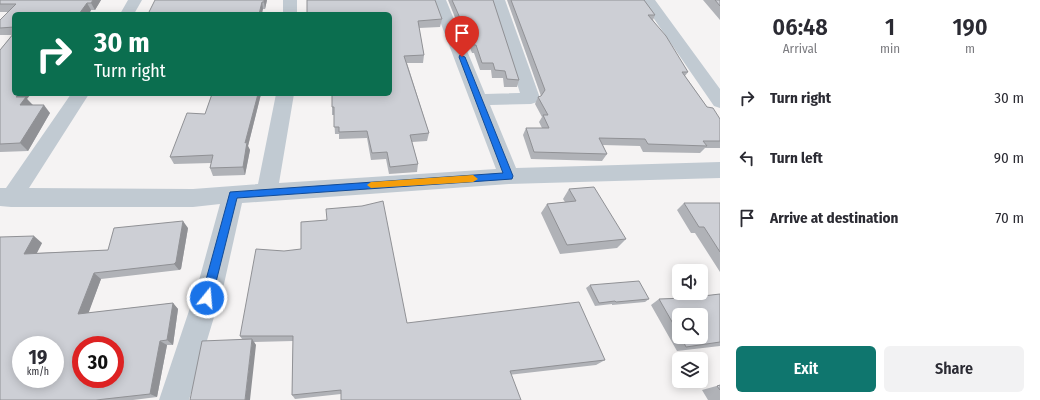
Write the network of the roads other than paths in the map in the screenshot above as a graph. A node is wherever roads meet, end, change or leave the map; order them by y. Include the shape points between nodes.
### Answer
1 (135, 0) edge
2 (290, 0) edge
3 (439, 0) edge
4 (498, 0) edge
5 (648, 0) edge
6 (128, 12) edge
7 (290, 12) edge
8 (79, 96) edge
9 (285, 96) edge
10 (479, 100) junction
11 (720, 102) edge
12 (720, 170) edge
13 (509, 176) junction
14 (267, 192) junction
15 (233, 194) junction
16 (5, 197) edge
17 (174, 400) edge

1 - 6 street
2 - 7 street
3 - 10 street
4 - 10 street via 531,98
5 - 11 street
8 - 16 street
9 - 14 street
10 - 13 street
12 - 13 street
13 - 14 street
14 - 15 street
15 - 16 street via 193,198
15 - 17 street via 211,284

